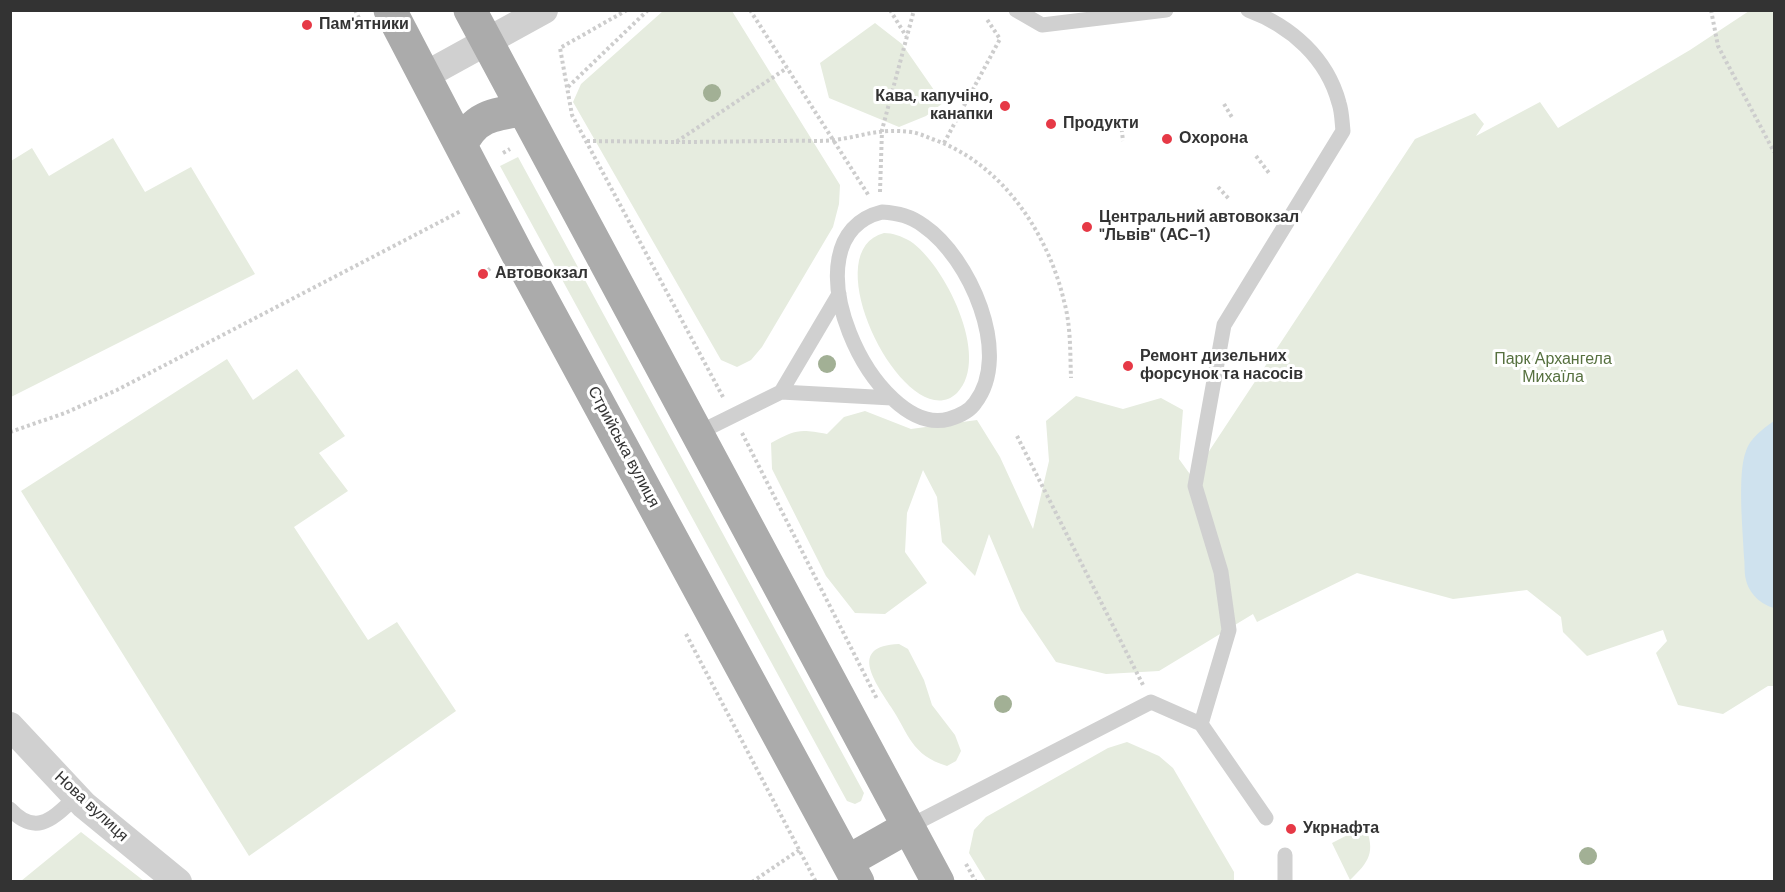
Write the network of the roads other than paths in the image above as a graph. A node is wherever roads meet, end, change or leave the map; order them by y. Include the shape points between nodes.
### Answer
1 (390, 10) edge
2 (470, 10) edge
3 (544, 10) edge
4 (1016, 10) edge
5 (1034, 10) edge
6 (1166, 10) edge
7 (1248, 10) edge
8 (1042, 25) junction
9 (486, 41) junction
10 (424, 76) junction
11 (523, 110) junction
12 (461, 146) junction
13 (839, 294) junction
14 (781, 392) junction
15 (891, 398) junction
16 (698, 433) junction
17 (1201, 724) junction
18 (10, 726) edge
19 (76, 797) junction
20 (10, 809) edge
21 (1266, 818) dead end
22 (908, 827) junction
23 (1285, 855) dead end
24 (853, 871) edge
25 (178, 882) edge
26 (938, 882) edge
27 (1285, 882) edge

1 - 10 main road, Стрийська вулиця
2 - 9 main road
3 - 9 street
4 - 8 lane
5 - 8 lane
6 - 8 lane
7 - 17 lane via 1284,27 1317,59 1340,105 1343,131 1224,325 1195,486 1221,572 1229,630
9 - 10 street
9 - 11 main road
10 - 12 main road, Стрийська вулиця
11 - 12 main road via 483,119 468,131
11 - 16 main road
12 - 24 main road, Стрийська вулиця
13 - 14 lane
13 - 15 lane via 847,327 861,359
13 - 15 lane via 838,263 846,235 867,215 882,212 897,213 924,225 946,246 965,274 980,305 988,338 988,369 980,397 959,417 944,421 916,415
14 - 15 lane
14 - 16 lane
16 - 22 main road
17 - 21 lane
17 - 22 lane via 1151,702
18 - 19 street, Нова вулиця
19 - 20 lane via 41,824 28,823
19 - 25 street, Нова вулиця
22 - 24 main road
22 - 26 main road
23 - 27 lane

